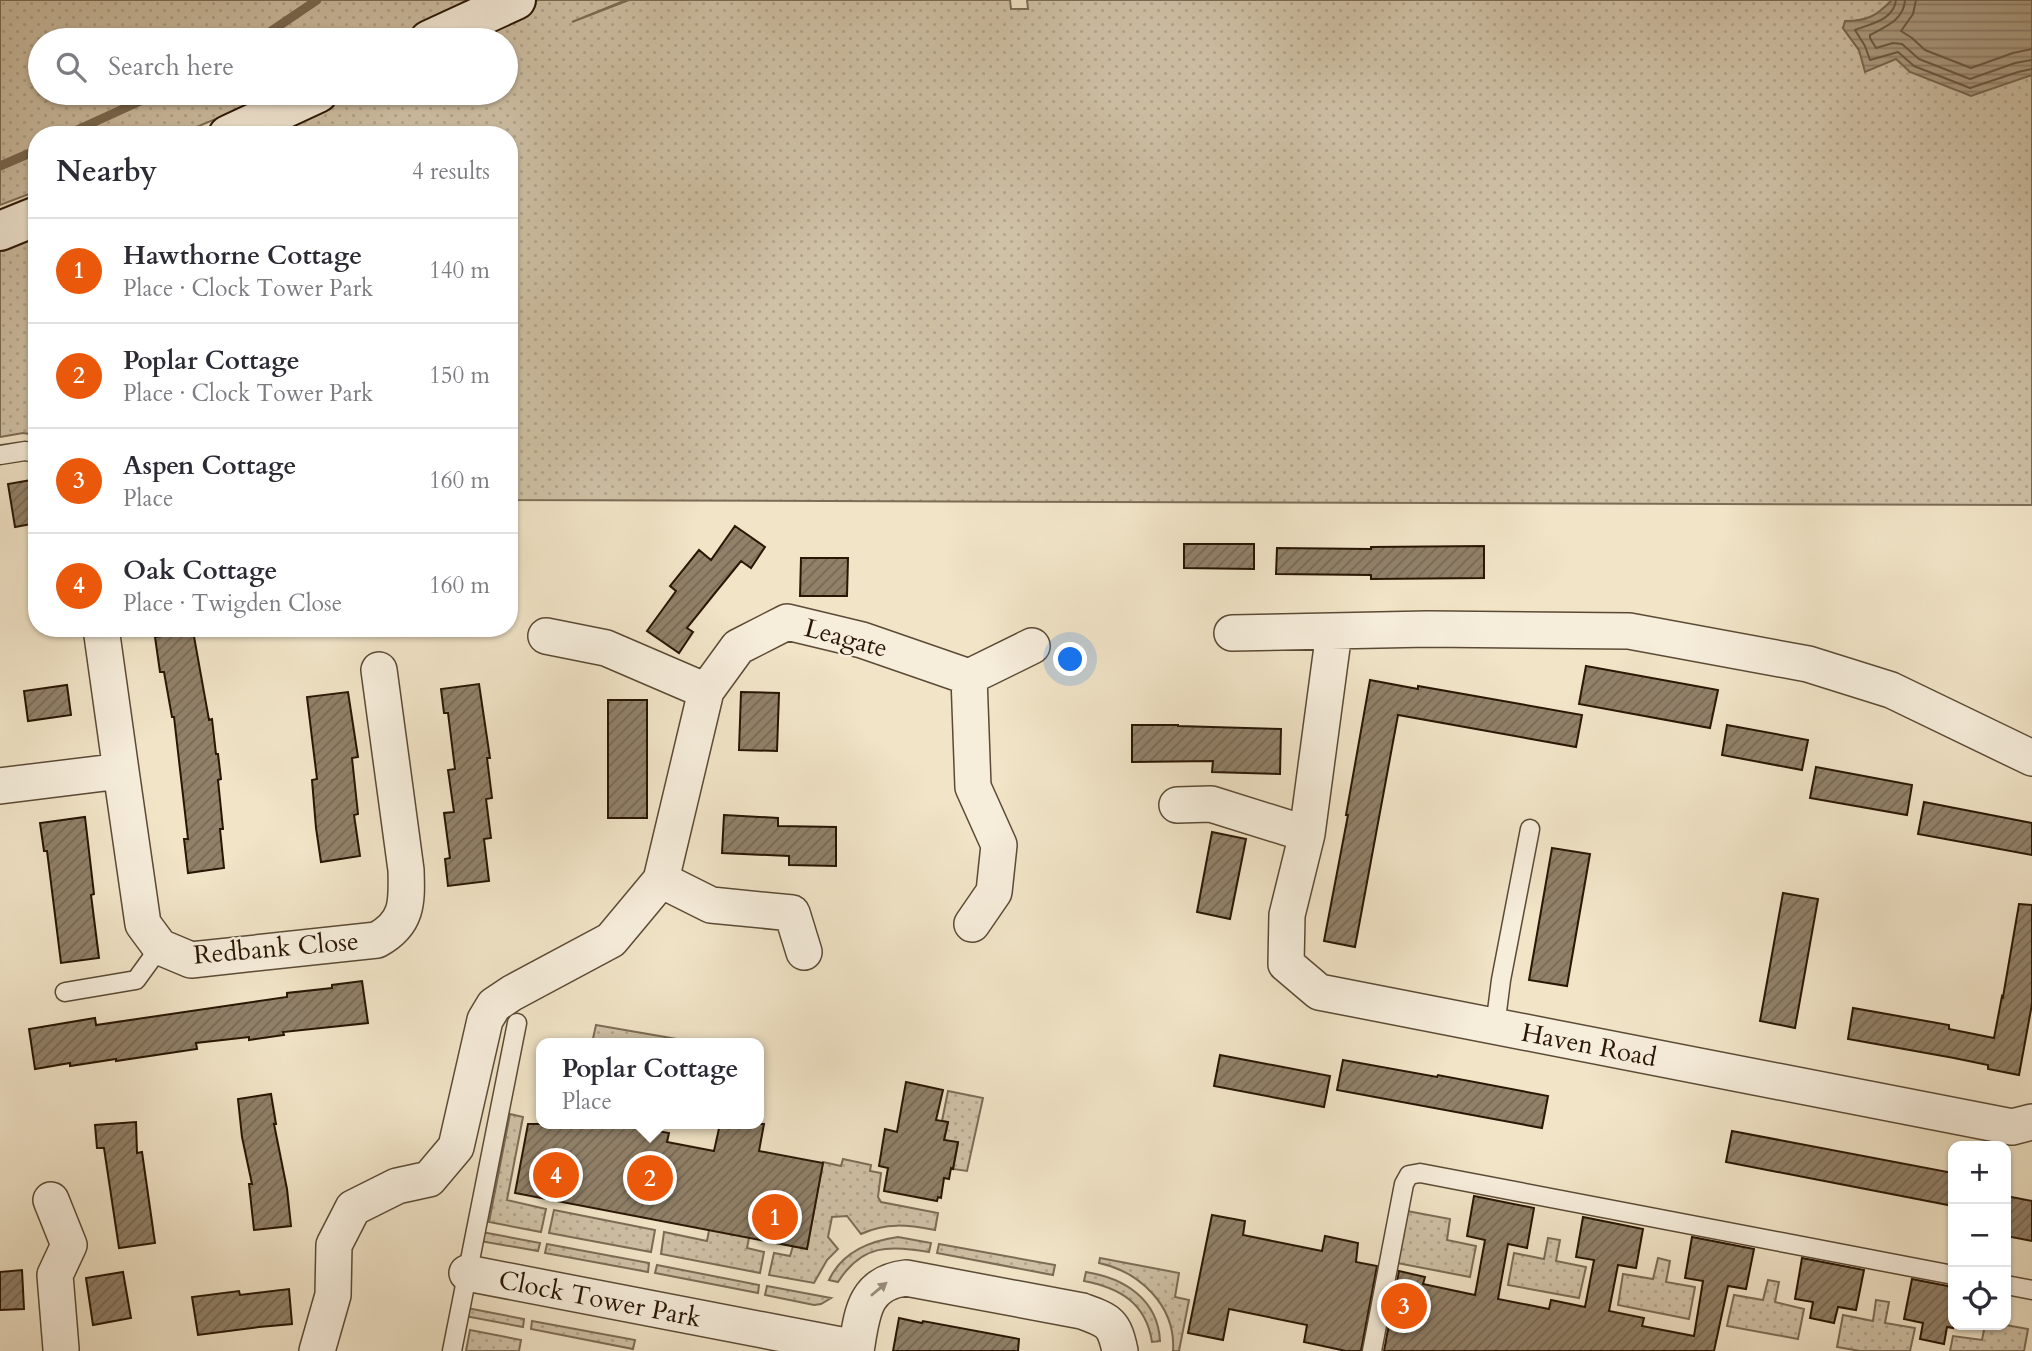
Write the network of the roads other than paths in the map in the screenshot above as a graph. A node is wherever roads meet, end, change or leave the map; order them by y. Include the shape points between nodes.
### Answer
1 (516, 0) edge
2 (455, 28) edge
3 (292, 105) edge
4 (247, 126) edge
5 (28, 220) edge
6 (0, 231) edge
7 (28, 452) edge
8 (0, 455) edge
9 (1334, 632) junction
10 (1232, 633) dead end
11 (545, 636) dead end
12 (102, 637) edge
13 (1032, 646) dead end
14 (379, 670) dead end
15 (968, 677) junction
16 (706, 691) junction
17 (2032, 758) edge
18 (121, 771) junction
19 (0, 786) edge
20 (1177, 806) dead end
21 (1530, 829) dead end
22 (1307, 834) junction
23 (661, 880) junction
24 (972, 924) dead end
25 (159, 947) junction
26 (804, 952) dead end
27 (65, 992) dead end
28 (505, 1014) junction
29 (1495, 1027) junction
30 (2032, 1122) edge
31 (51, 1200) dead end
32 (467, 1273) junction
33 (1948, 1274) edge
34 (2011, 1286) edge
35 (2032, 1290) edge
36 (57, 1350) edge
37 (856, 1350) edge
38 (317, 1351) edge
39 (452, 1351) edge
40 (1120, 1351) edge
41 (1372, 1351) edge

1 - 2 main road
3 - 4 main road
5 - 6 main road
7 - 8 lane
9 - 10 street
9 - 17 street via 1629,631 1808,664 1891,690
9 - 22 street, Haven Road
11 - 16 street via 606,648
12 - 18 street, Redbank Close
13 - 15 street
14 - 25 street, Redbank Close via 406,870 407,899 401,919 377,940 191,960
15 - 16 street, Leagate via 862,640 787,622 738,647
15 - 24 street via 973,787 999,845 994,892
16 - 23 street, Leagate
18 - 19 street
18 - 25 street, Redbank Close via 144,924
20 - 22 street via 1211,804
21 - 29 lane
22 - 29 street, Haven Road via 1287,915 1286,964 1319,992
23 - 26 street via 711,905 792,913
23 - 28 street, Leagate via 611,940 512,993
25 - 27 lane via 136,980
28 - 32 lane
28 - 38 street via 485,1020 456,1147 429,1179 397,1186 353,1208 334,1245 333,1295
29 - 30 street, Haven Road via 2012,1127
31 - 36 street via 69,1245 55,1275
32 - 37 street, Clock Tower Park
32 - 39 lane
33 - 41 lane via 1420,1173 1409,1175 1404,1184
34 - 35 lane
37 -> 40 street, Clock Tower Park via 869,1297 879,1286 906,1278 1082,1311 1103,1319 1116,1331

